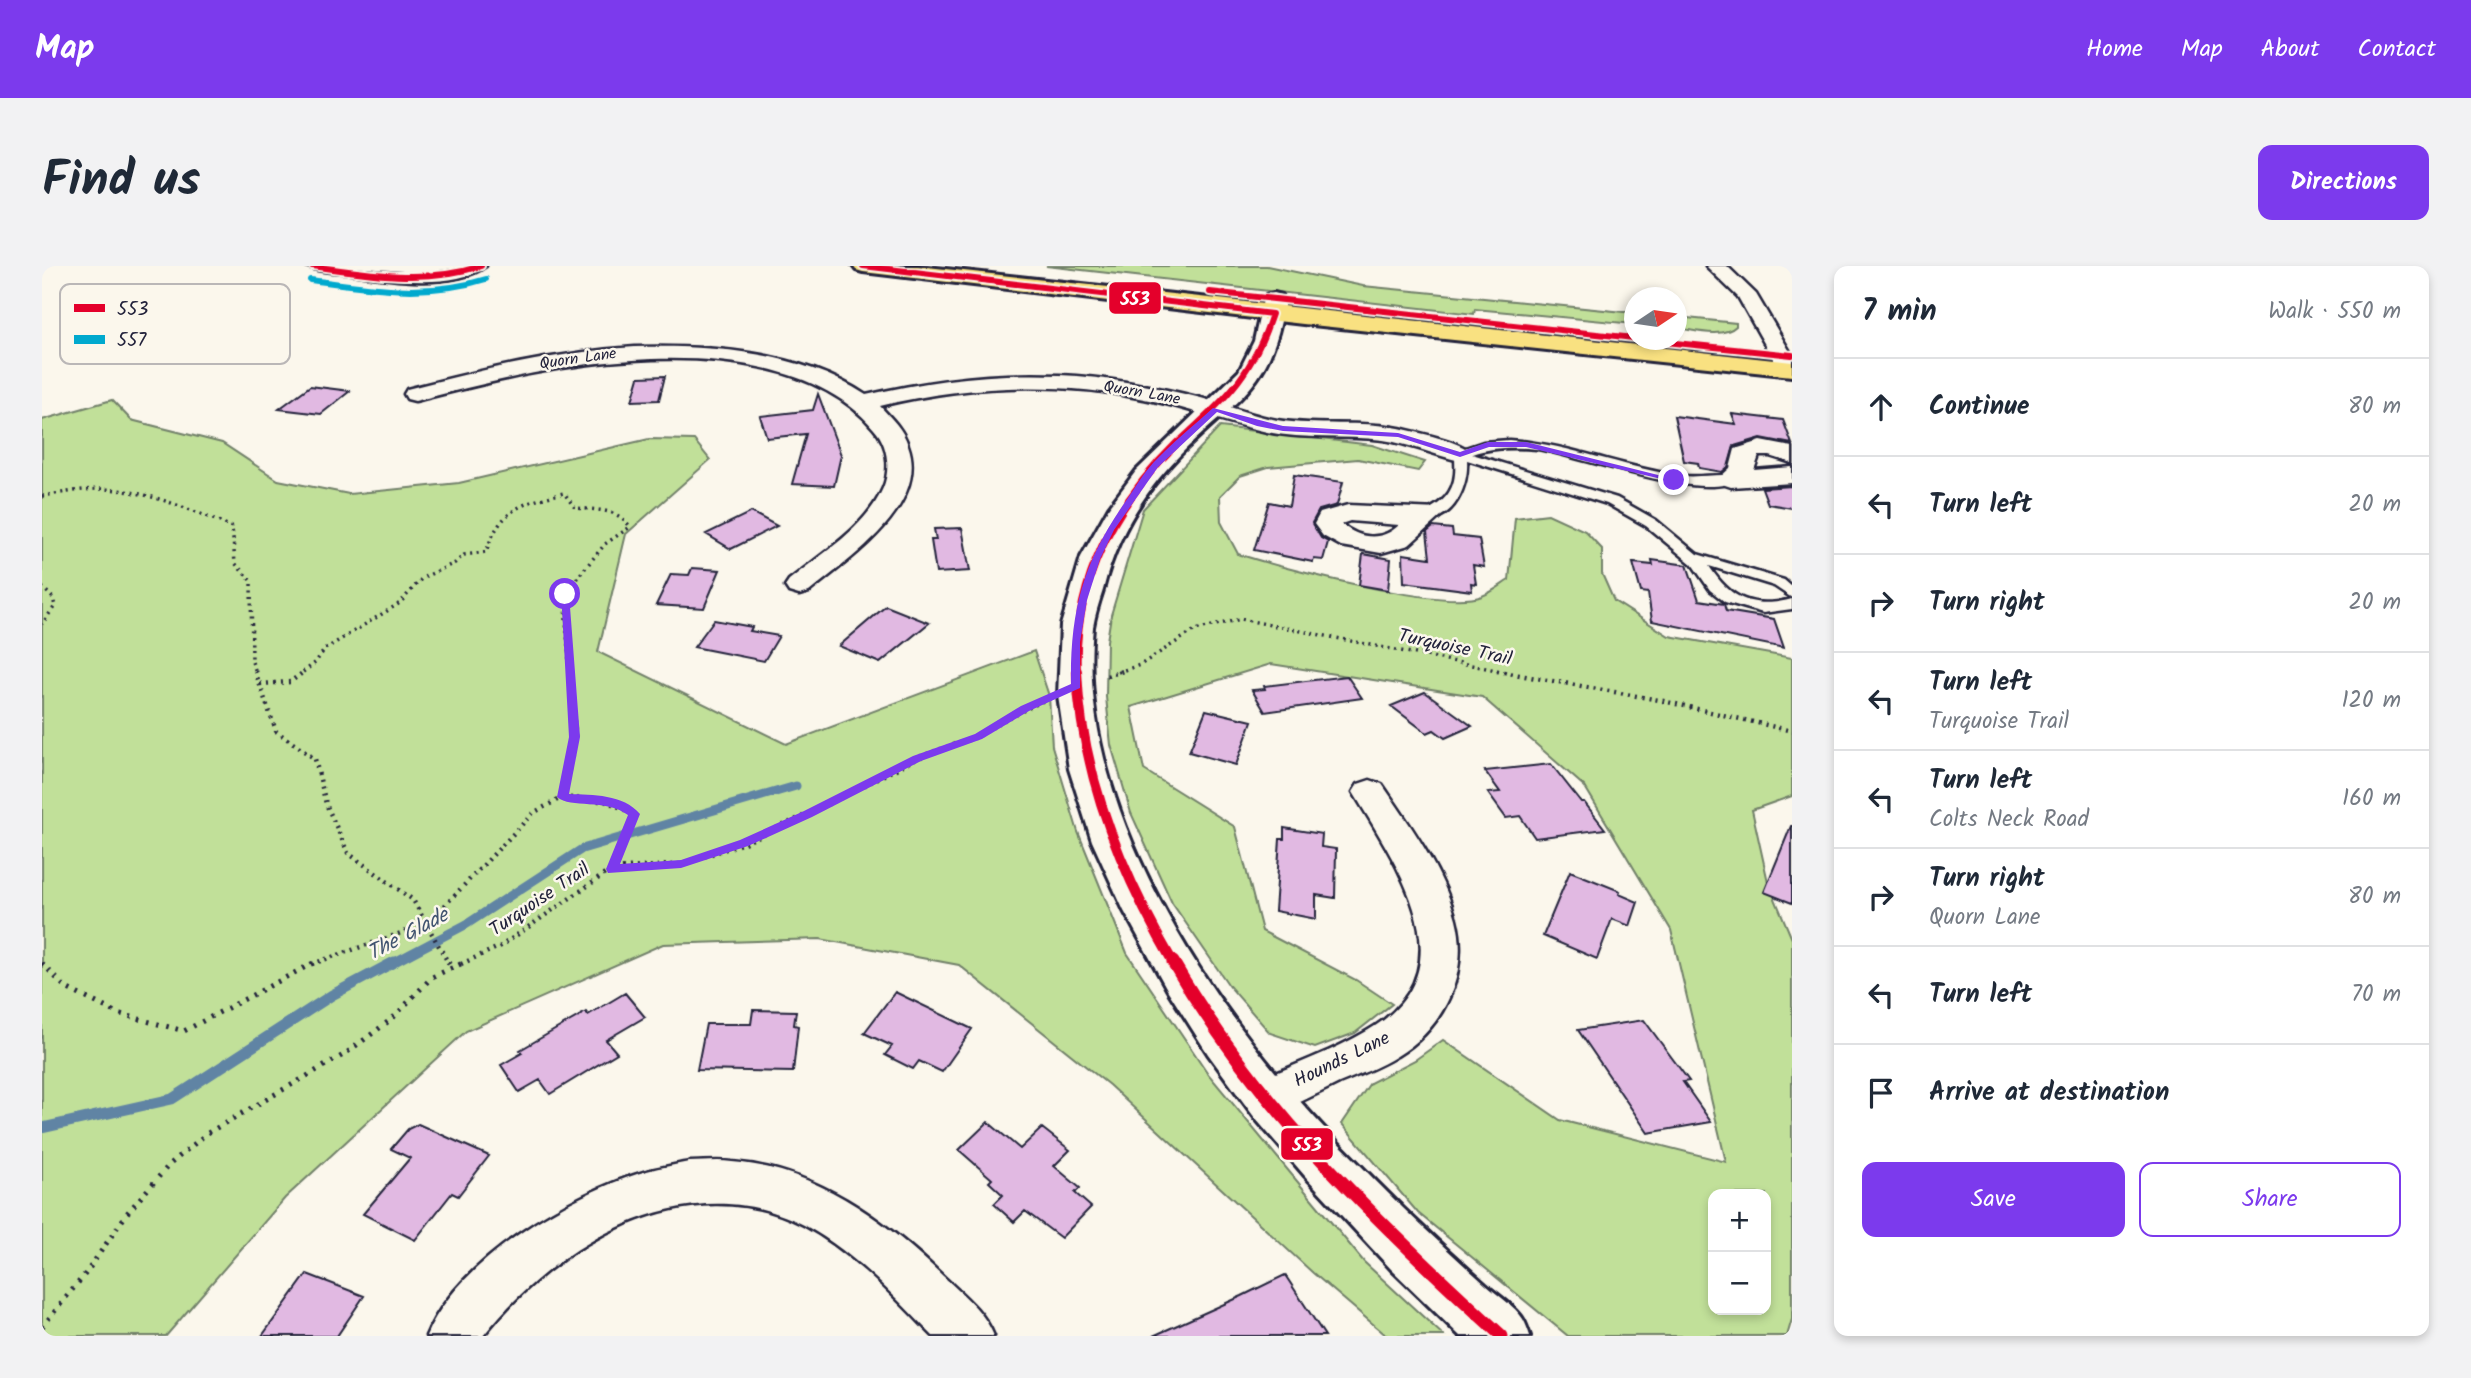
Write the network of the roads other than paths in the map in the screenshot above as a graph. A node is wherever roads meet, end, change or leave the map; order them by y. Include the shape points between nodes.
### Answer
1 (312, 266) edge
2 (481, 266) edge
3 (863, 266) edge
4 (991, 266) edge
5 (1716, 266) edge
6 (1273, 307) junction
7 (1624, 337) edge
8 (1687, 346) edge
9 (1788, 361) edge
10 (415, 394) dead end
11 (862, 403) junction
12 (1216, 410) junction
13 (1460, 454) junction
14 (1792, 456) edge
15 (1792, 475) edge
16 (1731, 480) junction
17 (1429, 515) dead end
18 (1692, 557) junction
19 (799, 586) dead end
20 (1792, 594) edge
21 (1792, 603) edge
22 (1370, 792) dead end
23 (1266, 1097) junction
24 (450, 1336) edge
25 (969, 1336) edge
26 (1502, 1336) edge

1 - 2 lane via 431,278
3 - 6 main road
4 - 6 main road
5 - 9 street via 1746,294
6 - 7 main road
6 - 9 main road
6 - 12 street via 1268,336 1255,367
8 - 9 main road
10 - 11 street, Quorn Lane via 565,359 669,352 734,357 790,369
11 - 12 street, Quorn Lane via 938,387 1037,380 1143,391
11 - 19 street, Quorn Lane via 895,440 900,476 883,510 865,530
12 - 13 street, Quorn Lane via 1283,428 1398,435
12 - 23 street via 1155,466 1110,530 1082,600 1075,642 1076,686 1082,744 1125,874 1207,1015
13 - 16 lane via 1488,444 1526,444 1674,480
13 - 17 lane via 1463,470 1452,502
13 - 18 lane via 1612,501 1651,523
14 - 16 street via 1772,449 1750,450 1744,468
15 - 16 street
18 - 20 lane via 1779,583
18 - 21 lane via 1708,572 1713,585 1731,598 1777,608
22 - 23 street, Hounds Lane via 1432,897 1440,931 1441,968 1432,996 1418,1018 1386,1042
23 - 26 street via 1372,1214
24 - 25 street via 494,1285 541,1245 591,1214 642,1193 689,1182 730,1181 773,1188 821,1209 872,1243

